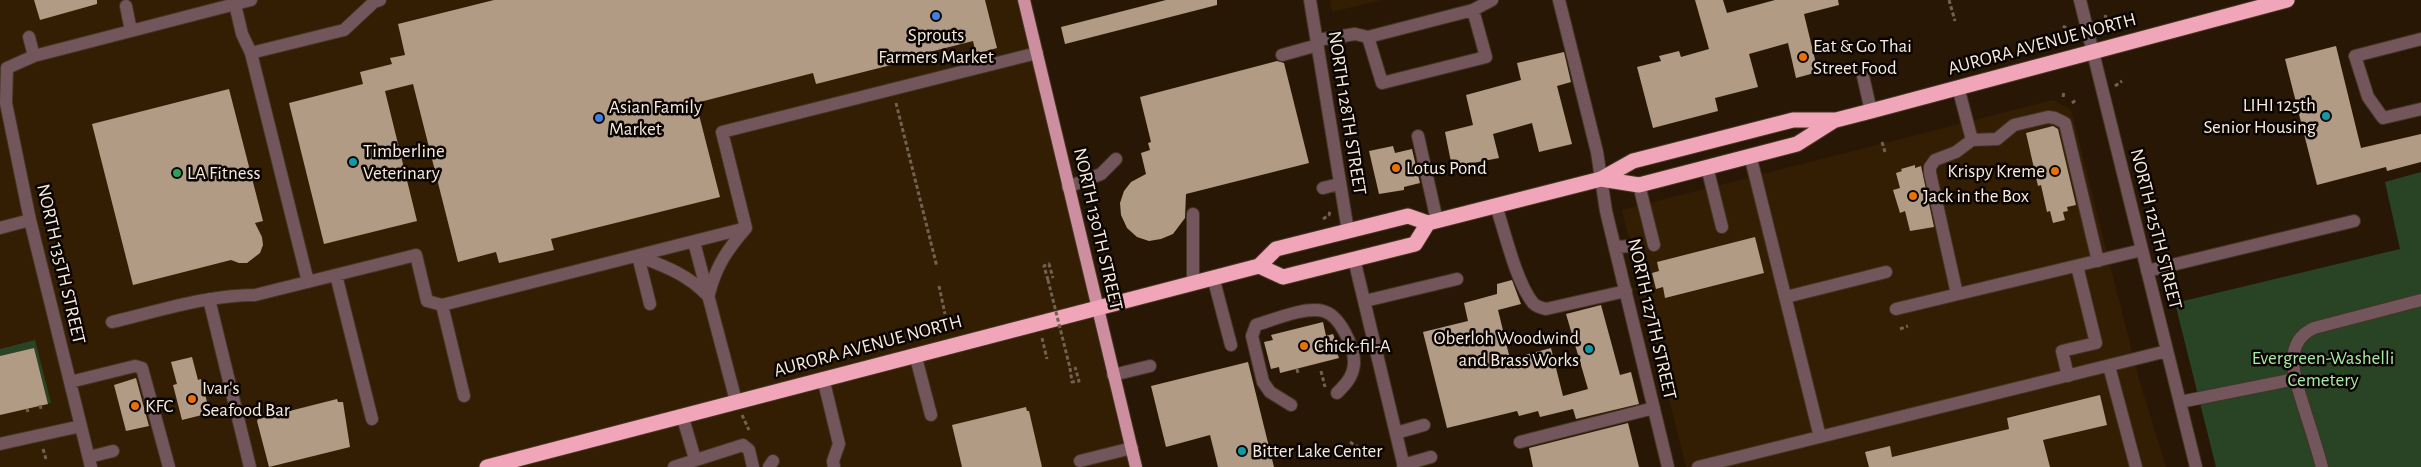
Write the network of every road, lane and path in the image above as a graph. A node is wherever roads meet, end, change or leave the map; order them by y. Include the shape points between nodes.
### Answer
1 (251, 0) edge
2 (1024, 0) edge
3 (1310, 0) edge
4 (1492, 0) edge
5 (1559, 0) edge
6 (1949, 0) edge
7 (2080, 0) edge
8 (2287, 0) edge
9 (376, 1) edge
10 (2262, 3) edge
11 (235, 4) junction
12 (126, 6) dead end
13 (1473, 10) junction
14 (2105, 15) dead end
15 (1955, 21) dead end
16 (2107, 21) dead end
17 (131, 31) junction
18 (29, 37) dead end
19 (1368, 37) junction
20 (2421, 39) edge
21 (1318, 43) junction
22 (2093, 52) junction
23 (251, 53) junction
24 (1037, 53) junction
25 (1282, 55) dead end
26 (34, 56) junction
27 (1863, 76) dead end
28 (1958, 87) junction
29 (2064, 92) dead end
30 (2063, 97) dead end
31 (2076, 100) dead end
32 (896, 102) dead end
33 (2072, 103) dead end
34 (2421, 109) edge
35 (1871, 111) junction
36 (1836, 120) junction
37 (1418, 136) dead end
38 (1972, 140) junction
39 (1882, 142) dead end
40 (1885, 152) dead end
41 (1750, 156) junction
42 (1116, 159) dead end
43 (1706, 167) junction
44 (1601, 179) junction
45 (1339, 184) junction
46 (1640, 185) junction
47 (1068, 187) junction
48 (1324, 188) dead end
49 (1496, 206) junction
50 (1193, 214) dead end
51 (30, 220) junction
52 (2354, 221) dead end
53 (1433, 222) junction
54 (1722, 227) dead end
55 (0, 228) edge
56 (746, 228) junction
57 (1348, 231) junction
58 (694, 242) junction
59 (1654, 245) dead end
60 (1631, 246) dead end
61 (1616, 247) junction
62 (2142, 250) junction
63 (638, 256) junction
64 (1354, 259) junction
65 (2098, 261) junction
66 (1259, 266) junction
67 (2077, 266) junction
68 (937, 267) dead end
69 (2147, 271) junction
70 (1886, 272) dead end
71 (336, 275) junction
72 (1213, 277) junction
73 (1052, 278) dead end
74 (1457, 280) dead end
75 (308, 282) junction
76 (1193, 283) junction
77 (939, 286) dead end
78 (1626, 291) junction
79 (1957, 294) junction
80 (708, 296) junction
81 (1786, 297) junction
82 (209, 299) junction
83 (2421, 300) edge
84 (1365, 301) junction
85 (650, 304) dead end
86 (442, 305) junction
87 (1097, 307) junction
88 (1896, 310) dead end
89 (945, 314) dead end
90 (112, 322) dead end
91 (1908, 326) dead end
92 (1900, 328) dead end
93 (1231, 344) dead end
94 (2167, 352) junction
95 (915, 354) junction
96 (1150, 366) dead end
97 (2109, 366) junction
98 (1075, 367) dead end
99 (1321, 371) dead end
100 (1114, 375) junction
101 (2068, 376) junction
102 (823, 378) junction
103 (2295, 379) junction
104 (70, 382) junction
105 (1324, 385) dead end
106 (1337, 394) dead end
107 (464, 396) dead end
108 (736, 400) junction
109 (2180, 402) junction
110 (1291, 405) dead end
111 (1654, 408) junction
112 (682, 414) junction
113 (931, 415) dead end
114 (372, 419) dead end
115 (1424, 425) dead end
116 (81, 426) junction
117 (1396, 433) junction
118 (1820, 437) junction
119 (1350, 442) dead end
120 (1520, 442) dead end
121 (0, 444) edge
122 (1132, 448) junction
123 (1361, 449) dead end
124 (113, 451) dead end
125 (44, 454) dead end
126 (1431, 457) dead end
127 (46, 459) dead end
128 (695, 459) junction
129 (1080, 460) dead end
130 (90, 462) edge
131 (496, 466) edge
132 (1404, 466) edge
133 (169, 467) edge
134 (250, 467) edge
135 (674, 467) edge
136 (754, 467) edge
137 (834, 467) edge
138 (1136, 467) edge
139 (1668, 467) edge
140 (1698, 467) edge
141 (2136, 467) edge
142 (2196, 467) edge
143 (2322, 467) edge

1 - 11 street
2 - 24 main road, NORTH 130TH STREET
3 - 21 street, NORTH 128TH STREET
4 - 13 street
5 - 44 street, NORTH 127TH STREET
6 - 15 path
7 - 22 street, NORTH 125TH STREET
8 - 10 highway, AURORA AVENUE NORTH
9 - 23 street via 344,30
10 - 22 highway, AURORA AVENUE NORTH
11 - 17 street
11 - 23 street via 242,34
12 - 17 street
13 - 19 street
13 - 19 street via 1486,58 1382,83
14 - 16 path
17 - 26 street
18 - 26 street
19 - 21 street via 1355,34
20 - 34 street via 2355,56 2368,97 2383,118
21 - 25 street
21 - 45 street, NORTH 128TH STREET
22 - 28 highway, AURORA AVENUE NORTH
22 - 62 street, NORTH 125TH STREET
23 - 75 street
24 - 47 main road, NORTH 130TH STREET
24 - 56 street via 722,132
26 - 51 street, NORTH 135TH STREET via 7,68 6,103
27 - 35 street
28 - 35 highway, AURORA AVENUE NORTH
28 - 38 street
29 - 30 path
31 - 33 path
32 - 68 path
35 - 36 highway, AURORA AVENUE NORTH
36 - 41 highway, AURORA AVENUE NORTH via 1797,144
36 - 44 highway, AURORA AVENUE NORTH via 1793,120 1672,150 1633,161
37 - 53 street
38 - 65 street via 1997,139 2014,125 2048,117 2064,121
38 - 79 street via 1956,152 1935,160 1930,167
39 - 40 path
41 - 43 highway, AURORA AVENUE NORTH
41 - 81 street
42 - 47 street via 1102,174
43 - 46 highway, AURORA AVENUE NORTH
43 - 54 street
44 - 46 highway, AURORA AVENUE NORTH
44 - 49 highway, AURORA AVENUE NORTH
44 - 61 street, NORTH 127TH STREET
45 - 48 street
45 - 57 street, NORTH 128TH STREET
46 - 59 street
47 - 87 main road, NORTH 130TH STREET
49 - 53 highway, AURORA AVENUE NORTH
49 - 78 street via 1523,284 1534,304 1540,308
50 - 76 street
51 - 55 street
51 - 104 street, NORTH 135TH STREET
52 - 69 street
53 - 57 highway, AURORA AVENUE NORTH via 1408,216
53 - 64 highway via 1415,244
56 - 58 street
56 - 80 street via 715,272
57 - 66 highway, AURORA AVENUE NORTH via 1276,249
58 - 63 street
58 - 80 street
60 - 61 street
61 - 78 street, NORTH 127TH STREET
62 - 65 street
62 - 69 street, NORTH 125TH STREET
63 - 80 street via 687,277
63 - 85 street
63 - 86 street
64 - 66 highway via 1283,277
64 - 84 street
65 - 67 street
66 - 72 highway, AURORA AVENUE NORTH
67 - 79 street
67 - 101 street via 2096,343 2062,351
69 - 94 street, NORTH 125TH STREET
70 - 81 street
71 - 75 street
71 - 86 street via 416,255 427,301
71 - 114 street
72 - 76 highway, AURORA AVENUE NORTH
72 - 93 street
73 - 98 path, bridge via 1049,264 1044,266 1072,382 1079,381
74 - 84 street
75 - 82 street via 255,295
76 - 87 highway, AURORA AVENUE NORTH
77 - 89 path
78 - 111 street, NORTH 127TH STREET
79 - 88 street
80 - 108 street
81 - 118 street
82 - 90 street
82 - 134 street
83 - 103 street via 2307,331 2298,341 2293,355
84 - 117 street
86 - 107 street
87 - 95 highway, AURORA AVENUE NORTH
87 - 100 main road, NORTH 130TH STREET
91 - 92 path
94 - 97 street
94 - 109 street, NORTH 125TH STREET
95 - 102 highway, AURORA AVENUE NORTH
95 - 113 street
96 - 100 street
97 - 101 street
97 - 141 street
99 - 105 path
100 - 122 main road, NORTH 130TH STREET
101 - 118 street
102 - 108 highway, AURORA AVENUE NORTH
102 - 137 street via 839,444
103 - 109 street
103 - 143 street
104 - 116 street, NORTH 135TH STREET
104 - 133 street via 135,366 142,368
106 - 110 street via 1350,379 1354,363 1345,329 1325,311 1310,310 1256,325 1252,336 1263,382 1270,392
108 - 112 highway, AURORA AVENUE NORTH
109 - 142 street, NORTH 125TH STREET
111 - 120 street
111 - 139 street, NORTH 127TH STREET
112 - 128 street
112 - 131 highway, AURORA AVENUE NORTH
115 - 117 street
116 - 121 street
116 - 130 street, NORTH 135TH STREET
117 - 132 street
118 - 140 street
119 - 123 path
122 - 129 street
122 - 138 main road, NORTH 130TH STREET
124 - 130 street
125 - 127 path
126 - 132 street
128 - 135 street
128 - 136 street via 743,444 749,450

